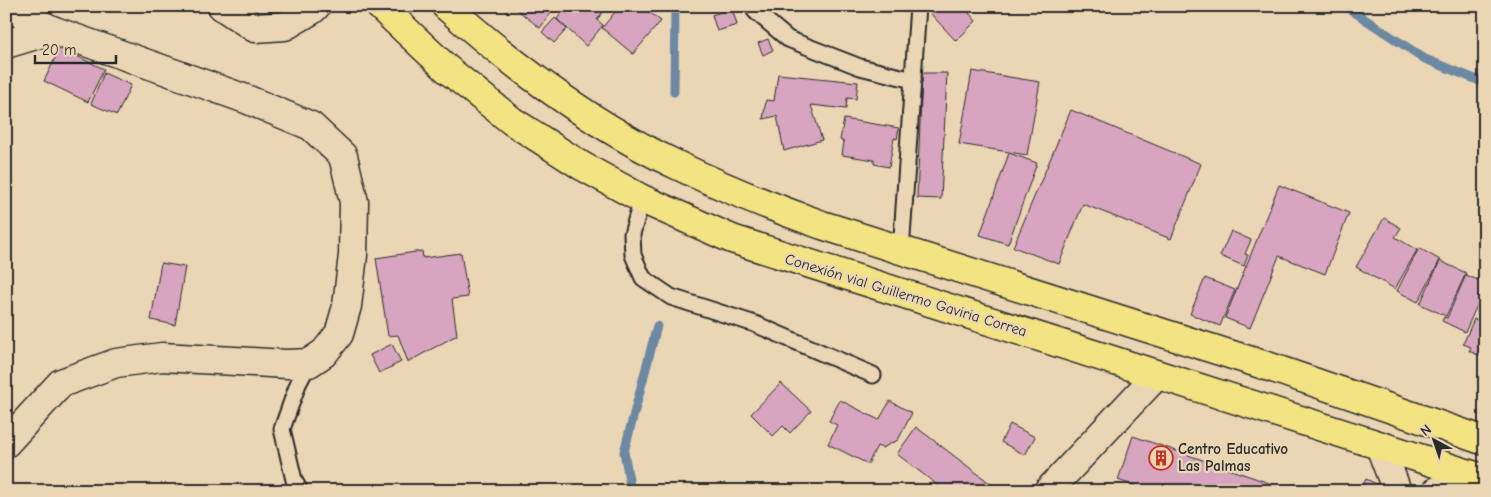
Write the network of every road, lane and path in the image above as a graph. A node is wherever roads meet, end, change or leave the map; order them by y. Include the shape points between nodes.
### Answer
1 (22, 6) edge
2 (222, 6) edge
3 (316, 6) edge
4 (380, 6) edge
5 (446, 6) edge
6 (918, 6) edge
7 (755, 11) dead end
8 (52, 30) junction
9 (6, 44) edge
10 (913, 80) junction
11 (642, 199) junction
12 (901, 251) junction
13 (309, 363) junction
14 (1157, 374) junction
15 (873, 375) dead end
16 (1485, 442) edge
17 (6, 443) edge
18 (1380, 446) junction
19 (1480, 477) edge
20 (300, 491) edge
21 (1048, 491) edge
22 (1397, 491) edge
23 (1436, 491) edge

1 - 8 street via 24,16
2 - 3 street via 256,28 285,26
4 - 11 highway, Conexión vial Guillermo Gaviria Correa via 447,69 512,121 582,166
5 - 12 highway via 547,88 612,130 679,167 750,199
6 - 10 lane
7 - 10 lane via 788,39 860,67
8 - 9 street
8 - 13 street via 310,126 343,156 354,202 353,255 347,306 339,334 324,354
10 - 12 lane
11 - 14 highway, Conexión vial Guillermo Gaviria Correa via 732,240
11 - 15 lane via 632,234 633,255 643,278 671,297 755,324
12 - 16 highway via 1267,366
13 - 17 street via 162,357 116,363 61,383
13 - 20 lane via 282,429 294,480
14 - 18 highway, Conexión vial Guillermo Gaviria Correa
14 - 21 street
18 - 19 highway, Conexión vial Guillermo Gaviria Correa
18 - 22 street
19 - 23 street

